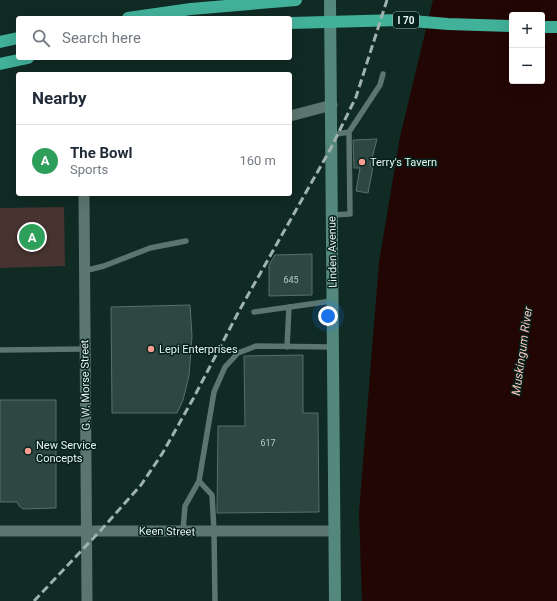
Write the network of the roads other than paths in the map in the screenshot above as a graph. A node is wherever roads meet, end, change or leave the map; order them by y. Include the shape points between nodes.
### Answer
1 (296, 0) edge
2 (330, 0) edge
3 (142, 16) edge
4 (295, 23) edge
5 (509, 26) edge
6 (545, 27) edge
7 (557, 27) edge
8 (16, 38) edge
9 (0, 42) edge
10 (19, 60) edge
11 (0, 64) edge
12 (383, 74) dead end
13 (332, 105) junction
14 (292, 115) edge
15 (349, 132) junction
16 (331, 135) junction
17 (84, 196) edge
18 (332, 216) junction
19 (186, 241) dead end
20 (83, 271) junction
21 (333, 301) junction
22 (289, 307) junction
23 (254, 312) dead end
24 (287, 347) junction
25 (333, 347) junction
26 (84, 349) junction
27 (0, 350) edge
28 (199, 481) junction
29 (86, 530) junction
30 (0, 531) edge
31 (183, 531) junction
32 (214, 531) junction
33 (335, 531) junction
34 (87, 601) edge
35 (215, 601) edge
36 (335, 601) edge

1 - 3 highway
2 - 13 main road, Linden Avenue
4 - 5 highway, I 70 via 400,20
6 - 7 highway
8 - 9 highway
10 - 11 highway
12 - 15 lane via 380,85
13 - 14 street
13 - 16 main road, Linden Avenue
15 - 16 lane
15 - 18 lane via 350,214
16 - 18 main road, Linden Avenue
17 - 20 street, G. W. Morse Street
18 - 21 main road, Linden Avenue
19 - 20 lane via 150,248 104,266
20 - 26 street, G. W. Morse Street
21 - 22 lane
21 - 25 main road, Linden Avenue
22 - 23 lane
22 - 24 lane
24 - 25 lane
24 - 28 lane via 256,346 238,353 224,366 214,392
25 - 33 main road, Linden Avenue
26 - 27 lane
26 - 29 street, G. W. Morse Street
28 - 31 lane via 186,506
28 - 32 lane via 212,495
29 - 30 street, Keen Street
29 - 31 street, Keen Street
29 - 34 street, G. W. Morse Street
31 - 32 street, Keen Street
32 - 33 street, Keen Street
32 - 35 lane
33 - 36 main road, Linden Avenue

